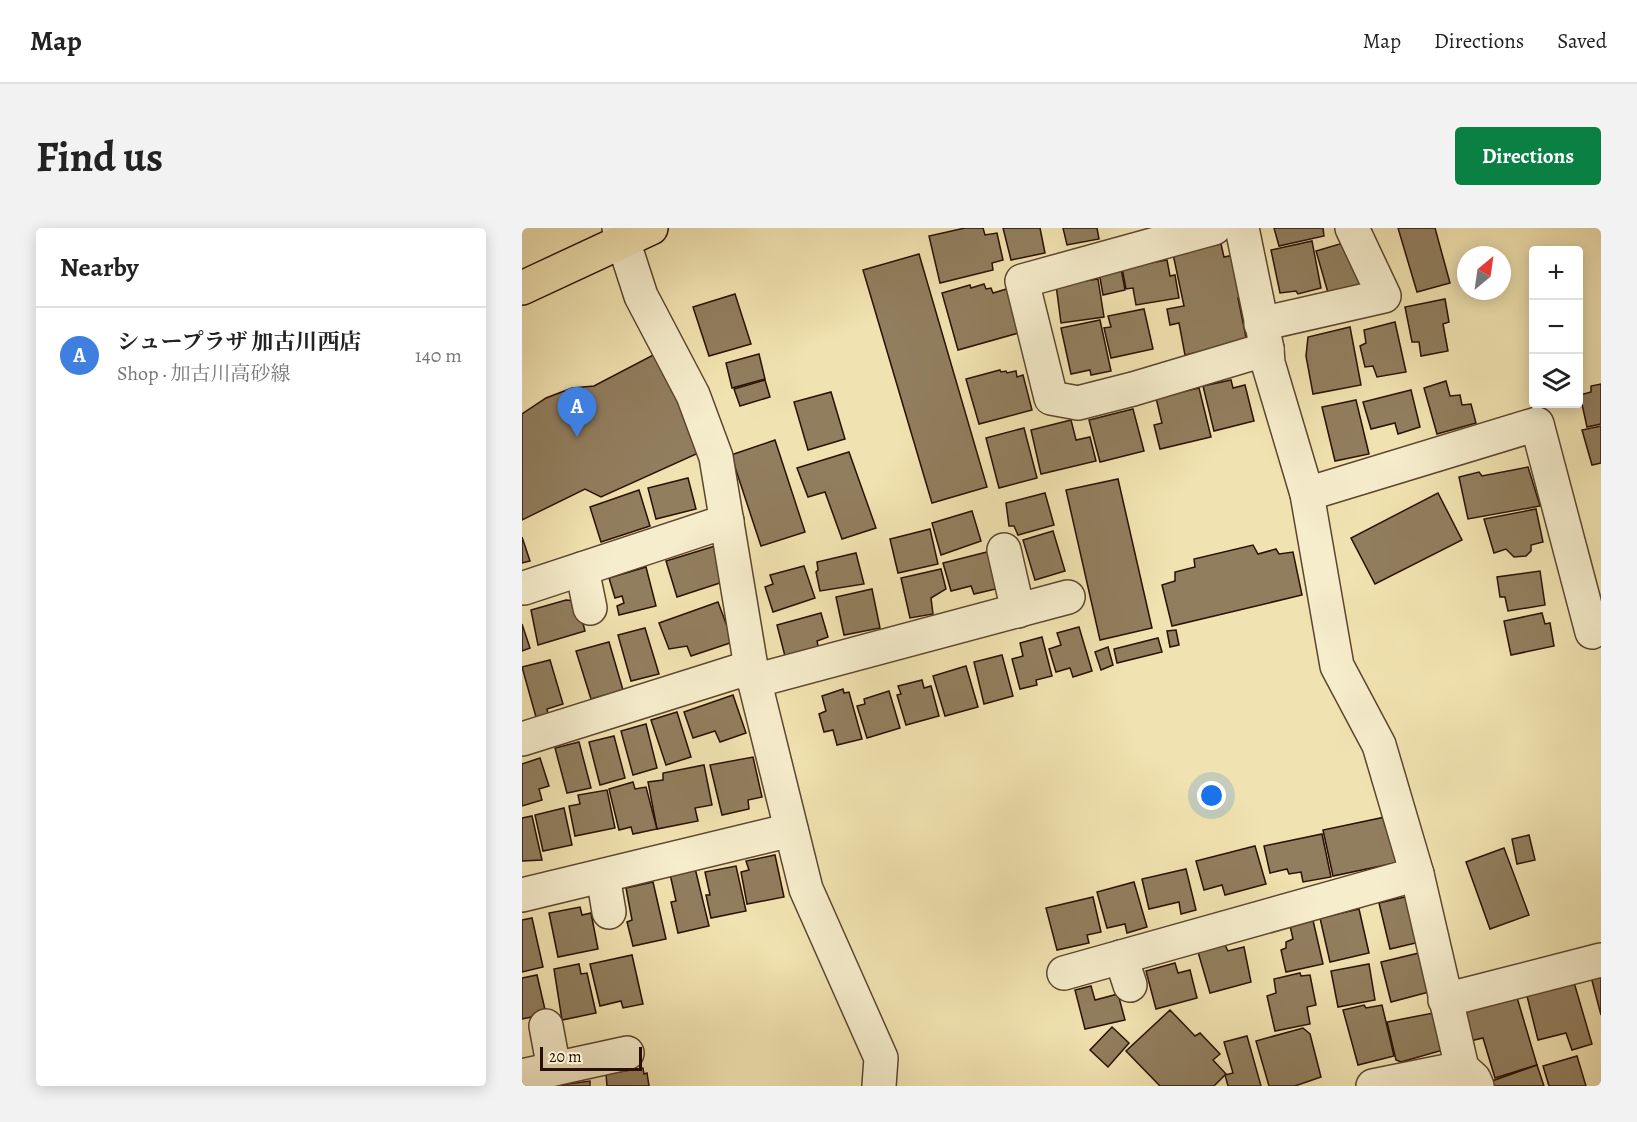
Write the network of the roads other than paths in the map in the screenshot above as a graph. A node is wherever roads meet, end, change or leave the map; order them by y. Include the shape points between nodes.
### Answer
1 (1214, 228) edge
2 (1242, 228) edge
3 (1352, 228) edge
4 (631, 232) edge
5 (522, 288) edge
6 (1264, 336) junction
7 (1307, 494) junction
8 (727, 521) junction
9 (1004, 550) dead end
10 (1587, 559) edge
11 (582, 569) junction
12 (524, 588) dead end
13 (1068, 597) dead end
14 (590, 608) dead end
15 (1018, 610) junction
16 (1592, 632) dead end
17 (753, 674) junction
18 (522, 739) edge
19 (791, 830) junction
20 (1417, 874) junction
21 (603, 876) junction
22 (522, 895) edge
23 (609, 912) dead end
24 (1601, 960) edge
25 (1064, 973) dead end
26 (1445, 1000) junction
27 (546, 1026) dead end
28 (627, 1053) dead end
29 (554, 1069) junction
30 (522, 1076) edge
31 (1470, 1077) edge
32 (879, 1086) edge
33 (1373, 1086) edge

1 - 6 street via 1022,281 1051,398 1078,403 1132,389
2 - 6 street
3 - 6 street via 1384,296
4 - 5 main road
4 - 8 street via 641,296 693,395 716,457
6 - 7 street via 1268,363
7 - 10 street via 1537,424
7 - 20 street via 1337,666 1379,745
8 - 11 street
8 - 17 street
9 - 15 street
10 - 16 street
11 - 12 street
11 - 14 street
13 - 15 street
15 - 17 street
17 - 18 street
17 - 19 street
19 - 21 street
19 - 32 street via 806,889 882,1058
20 - 25 street via 1251,935 1126,971
20 - 26 street
21 - 22 street
21 - 23 street
24 - 26 street
26 - 31 street
27 - 29 street
28 - 29 street
29 - 30 street
31 - 33 street

